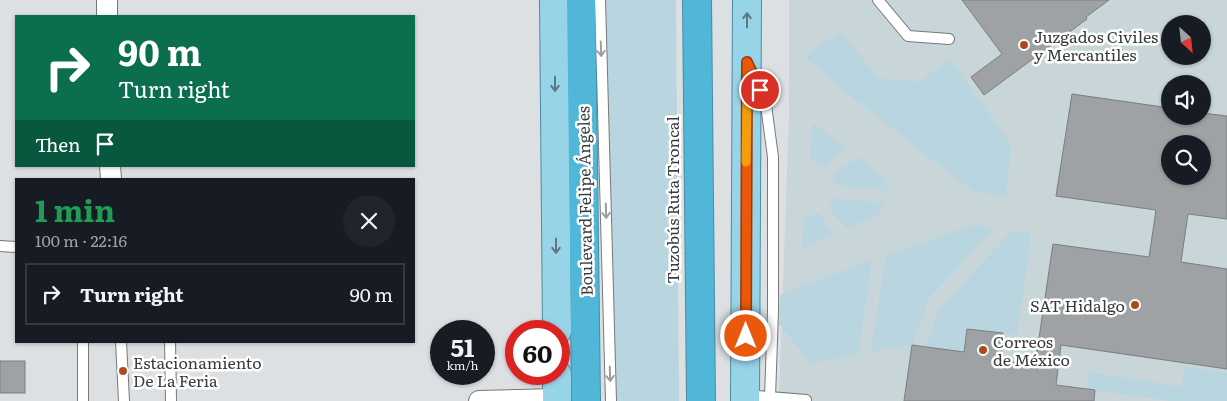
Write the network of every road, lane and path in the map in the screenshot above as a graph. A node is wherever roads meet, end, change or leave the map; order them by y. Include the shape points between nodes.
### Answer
1 (106, 0) edge
2 (554, 0) edge
3 (581, 0) edge
4 (600, 0) edge
5 (687, 0) edge
6 (697, 0) edge
7 (747, 0) edge
8 (878, 0) edge
9 (107, 15) edge
10 (949, 39) dead end
11 (687, 74) dead end
12 (0, 246) edge
13 (15, 247) edge
14 (557, 320) edge
15 (83, 343) edge
16 (121, 343) edge
17 (170, 343) edge
18 (557, 391) edge
19 (753, 397) edge
20 (806, 400) edge
21 (83, 401) edge
22 (124, 401) edge
23 (171, 401) edge
24 (479, 401) edge
25 (586, 401) edge
26 (611, 401) edge
27 (701, 401) edge

1 - 9 street
2 -> 14 main road, Boulevard Felipe Ángeles
3 - 25 highway, Boulevard Felipe Ángeles
4 -> 26 lane
5 - 11 lane
6 - 27 highway
19 -> 7 main road
8 - 10 lane via 908,36
12 - 13 lane
15 - 21 lane
16 - 22 lane
17 - 23 lane
18 - 24 street
19 - 20 lane

